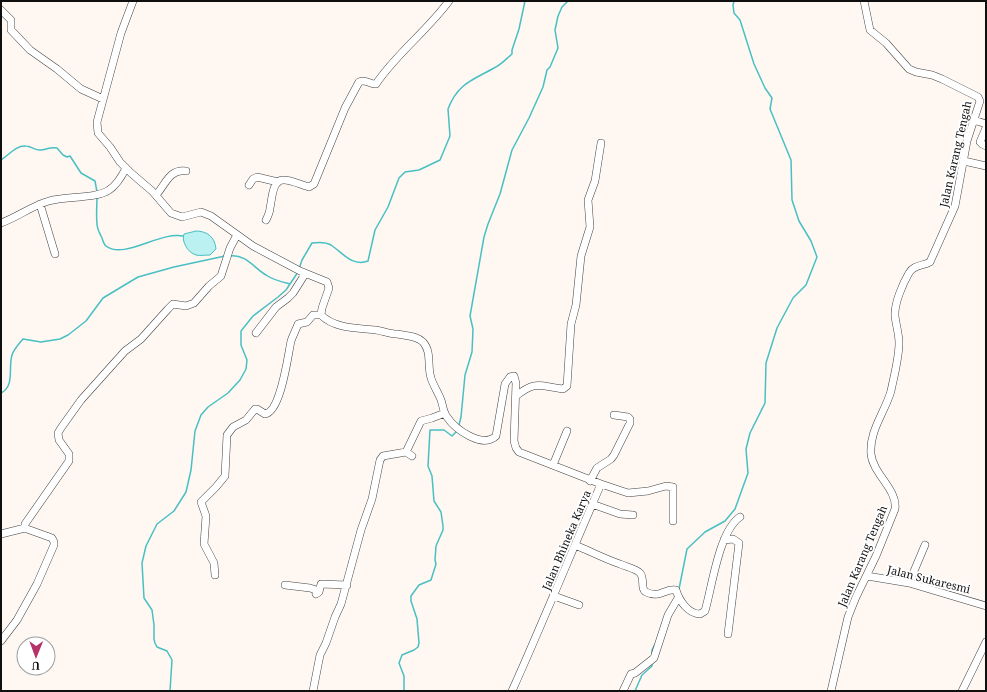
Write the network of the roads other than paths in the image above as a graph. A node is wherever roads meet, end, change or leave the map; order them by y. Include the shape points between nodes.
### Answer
1 (132, 1) edge
2 (449, 1) edge
3 (864, 1) edge
4 (1, 10) edge
5 (103, 98) junction
6 (974, 120) junction
7 (986, 124) edge
8 (986, 128) edge
9 (601, 143) dead end
10 (986, 146) edge
11 (964, 161) junction
12 (986, 166) edge
13 (126, 168) junction
14 (186, 171) dead end
15 (278, 182) junction
16 (249, 185) dead end
17 (156, 195) junction
18 (40, 204) junction
19 (266, 220) dead end
20 (1, 223) edge
21 (237, 235) junction
22 (55, 254) dead end
23 (305, 274) junction
24 (321, 315) junction
25 (256, 333) dead end
26 (516, 396) junction
27 (445, 413) junction
28 (614, 415) dead end
29 (567, 431) dead end
30 (553, 465) junction
31 (590, 481) junction
32 (601, 484) junction
33 (592, 504) junction
34 (633, 515) dead end
35 (740, 517) dead end
36 (673, 521) dead end
37 (25, 528) junction
38 (1, 534) edge
39 (724, 540) junction
40 (575, 544) junction
41 (925, 546) dead end
42 (215, 575) dead end
43 (867, 576) junction
44 (909, 583) junction
45 (285, 585) dead end
46 (346, 585) junction
47 (554, 596) junction
48 (678, 598) junction
49 (579, 605) dead end
50 (986, 606) edge
51 (728, 634) dead end
52 (1, 642) edge
53 (986, 642) edge
54 (313, 691) edge
55 (512, 691) edge
56 (623, 691) edge
57 (831, 691) edge
58 (962, 691) edge

1 - 5 street
2 - 15 street via 430,25 395,59 376,84 359,82 345,108 313,185 309,187 285,180
3 - 6 street, Jalan Karang Tengah via 870,30 886,43 909,69 942,79 978,98 980,103
4 - 5 street via 11,20 11,30 30,50 81,89
5 - 13 street via 97,116 97,131
6 - 7 street
6 - 11 street, Jalan Karang Tengah
8 - 10 street via 980,142
9 - 26 street via 595,181 588,200 590,227 583,247 576,306 571,324 567,386 563,389 529,386
11 - 12 street
11 - 43 street, Jalan Karang Tengah via 955,206 930,262 915,267 910,272 895,307 900,342 895,373 874,433 871,452 875,468 891,491 896,504
13 - 17 street
13 - 18 street via 114,186 106,192
14 - 17 street via 173,173
15 - 16 street via 257,177
15 - 19 street
17 - 21 street via 173,214 184,217 204,212 217,218
18 - 20 street
18 - 22 street
21 - 23 street
21 - 37 street via 221,276 194,303 186,306 173,304 141,339 125,350 81,400 58,433 59,440 69,454 69,462 25,523
23 - 24 street via 329,285
23 - 25 street via 293,293 276,307
24 - 27 street, Jalan Bhineka Karya via 351,328 377,330 422,341 428,354 430,376
24 - 42 street via 313,315 307,322 298,324 291,341 281,392 269,413 266,415 255,409 227,435 225,476 201,502 206,516 204,544 214,563
26 - 27 street, Jalan Bhineka Karya via 516,379 513,376 505,384 497,434 492,440 479,440 467,434 453,424
26 - 30 street, Jalan Bhineka Karya via 516,448
27 - 46 street via 421,420 409,454 383,456 380,460 372,499
28 - 31 street via 628,417 630,423 612,459 597,468
29 - 30 street
30 - 31 street, Jalan Bhineka Karya
31 - 32 street, Jalan Bhineka Karya
32 - 33 street, Jalan Bhineka Karya
32 - 36 street via 630,493 673,487
33 - 34 street via 620,514
33 - 40 street, Jalan Bhineka Karya
35 - 39 street
37 - 38 street
37 - 52 street via 52,538 54,545 37,584
39 - 48 street via 703,613 694,613
39 - 51 street via 733,538 739,543
40 - 47 street, Jalan Bhineka Karya
40 - 48 street via 640,573 643,590 657,595 674,590
41 - 44 street
43 - 44 street, Jalan Sukaresmi
43 - 57 street, Jalan Karang Tengah via 846,622
44 - 50 street, Jalan Sukaresmi
45 - 46 street via 310,588 318,592 321,584
46 - 54 street via 320,655
47 - 49 street
47 - 55 street, Jalan Bhineka Karya
48 - 56 street via 668,615 654,658 631,674
53 - 58 street

